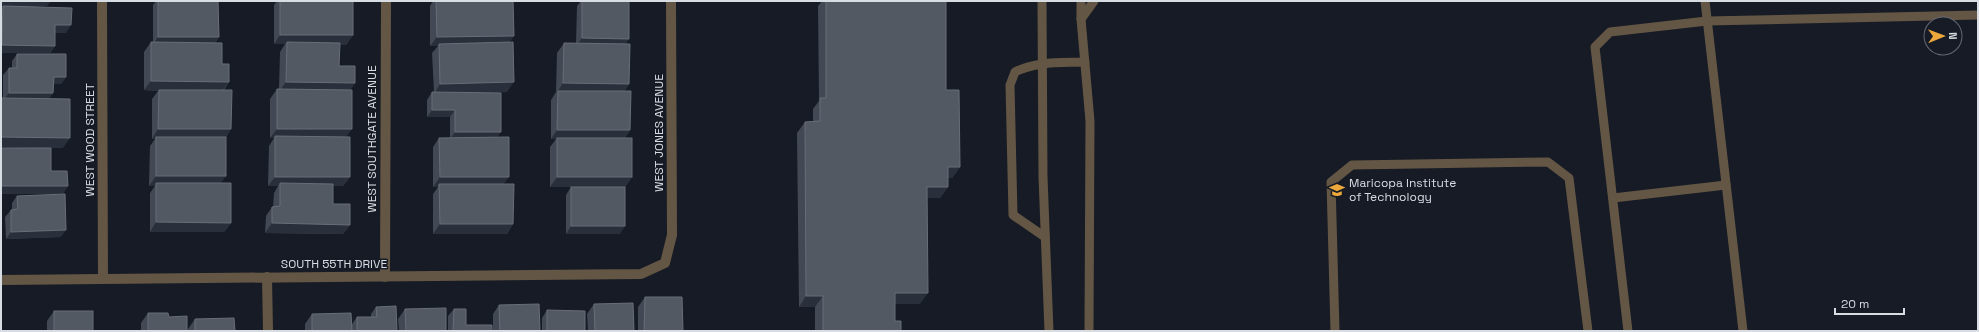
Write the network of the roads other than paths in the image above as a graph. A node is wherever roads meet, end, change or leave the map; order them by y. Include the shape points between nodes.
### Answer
1 (102, 1) edge
2 (386, 1) edge
3 (671, 1) edge
4 (1042, 1) edge
5 (1081, 1) edge
6 (1094, 1) edge
7 (1705, 1) edge
8 (1978, 15) edge
9 (1081, 19) junction
10 (1707, 21) junction
11 (1085, 62) junction
12 (1043, 64) junction
13 (1726, 185) junction
14 (1613, 198) junction
15 (1045, 237) junction
16 (666, 264) joint
17 (267, 277) junction
18 (385, 277) junction
19 (103, 279) junction
20 (1, 280) edge
21 (268, 331) edge
22 (1049, 331) edge
23 (1090, 331) edge
24 (1335, 331) edge
25 (1588, 331) edge
26 (1628, 331) edge
27 (1743, 331) edge

1 - 19 street, WEST WOOD STREET
2 - 18 street, WEST SOUTHGATE AVENUE
3 - 16 street, WEST JONES AVENUE via 672,235
4 - 12 lane
5 - 9 lane
6 - 9 lane
7 - 10 lane
8 - 10 lane
9 - 11 lane
10 - 13 lane
10 - 14 lane via 1610,32 1596,47
11 - 12 lane
11 - 23 lane via 1090,121
12 - 15 lane
12 - 15 lane via 1015,72 1010,85 1013,215
13 - 14 lane
13 - 27 lane
14 - 26 lane
15 - 22 lane
16 - 18 street, SOUTH 55TH DRIVE via 641,274
17 - 18 street, SOUTH 55TH DRIVE
17 - 19 street, SOUTH 55TH DRIVE
17 - 21 street
19 - 20 street, SOUTH 55TH DRIVE
24 - 25 lane via 1331,182 1352,165 1548,162 1569,178

